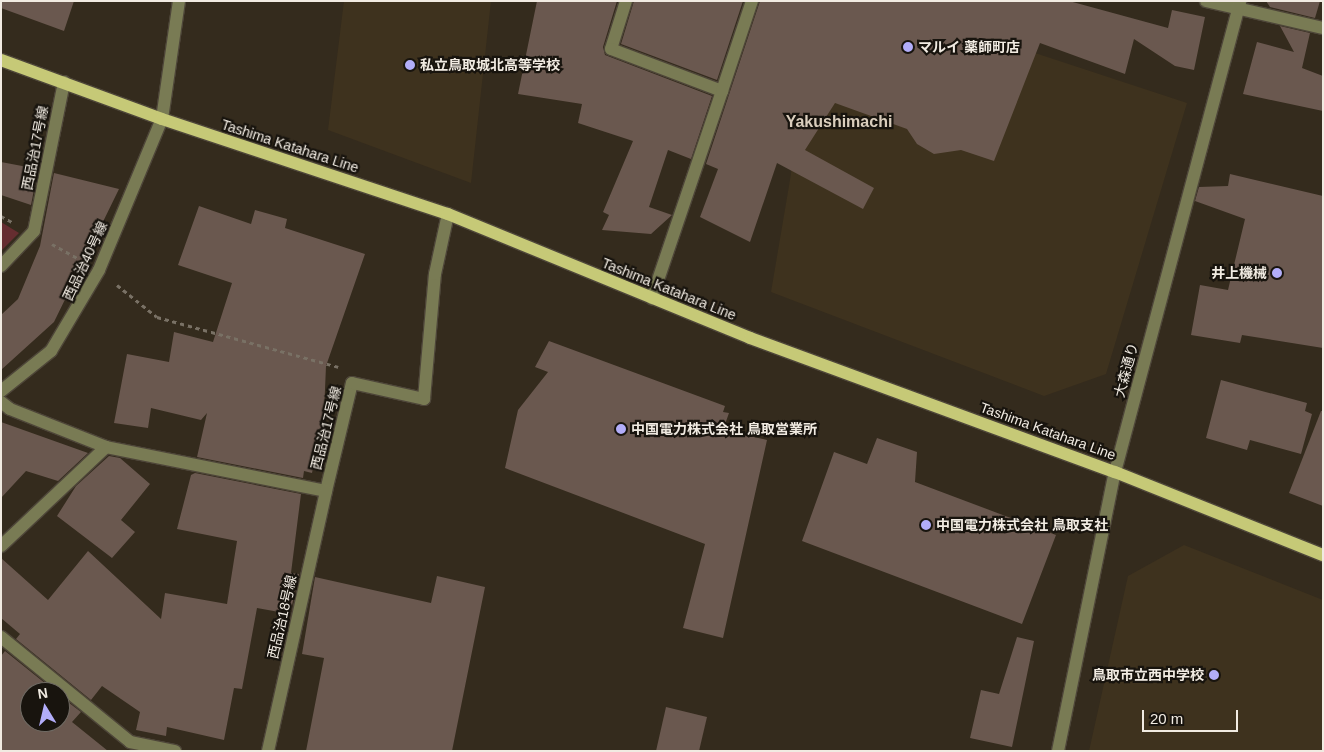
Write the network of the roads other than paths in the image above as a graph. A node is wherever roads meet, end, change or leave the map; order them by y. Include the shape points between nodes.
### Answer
1 (179, 1) edge
2 (626, 1) edge
3 (752, 1) edge
4 (1206, 1) edge
5 (1239, 6) edge
6 (1323, 28) edge
7 (1, 60) edge
8 (64, 82) junction
9 (722, 91) junction
10 (162, 119) junction
11 (448, 214) junction
12 (1, 266) edge
13 (652, 298) junction
14 (1, 391) edge
15 (1, 402) edge
16 (106, 447) junction
17 (1115, 472) junction
18 (326, 491) junction
19 (1, 546) edge
20 (1323, 555) edge
21 (1, 637) edge
22 (175, 751) edge
23 (268, 751) edge
24 (1058, 751) edge

1 - 10 street, 西品治40号線
2 - 9 street via 611,49
3 - 9 street
4 - 5 street
5 - 6 street
5 - 17 street, 大森通り
7 - 8 main road, Tashima Katahara Line
8 - 10 main road, Tashima Katahara Line
8 - 12 street, 西品治17号線 via 32,234
9 - 13 street
10 - 11 main road, Tashima Katahara Line
10 - 14 street, 西品治40号線 via 99,270 51,351
11 - 13 main road, Tashima Katahara Line
11 - 18 street, 西品治17号線 via 436,274 424,399 355,384
13 - 17 main road, Tashima Katahara Line
15 - 16 street, 西品治17号線
16 - 18 street, 西品治17号線
16 - 19 street
17 - 20 main road, Tashima Katahara Line
17 - 24 street, 大森通り
18 - 23 street, 西品治18号線
21 - 22 street via 130,742

